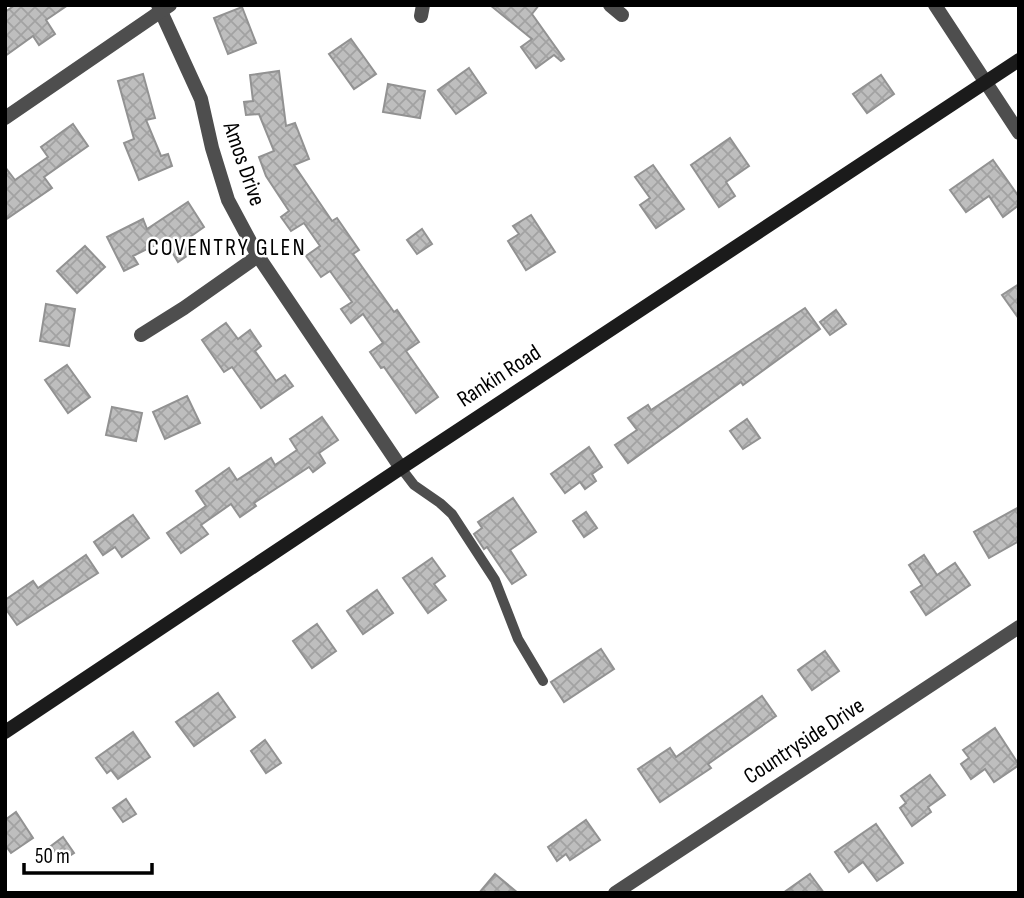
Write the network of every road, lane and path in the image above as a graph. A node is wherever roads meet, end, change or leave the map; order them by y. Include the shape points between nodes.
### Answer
1 (610, 5) edge
2 (934, 5) edge
3 (163, 7) edge
4 (622, 15) dead end
5 (1019, 60) edge
6 (985, 82) junction
7 (5, 118) edge
8 (1019, 133) edge
9 (258, 256) junction
10 (141, 335) dead end
11 (401, 467) junction
12 (1019, 627) edge
13 (543, 681) dead end
14 (5, 732) edge
15 (615, 893) edge

1 - 4 street
2 - 6 street
3 - 7 street
3 - 9 street, Amos Drive via 201,99 228,200
5 - 6 street, Rankin Road
6 - 8 street
6 - 11 street, Rankin Road
9 - 10 street
9 - 11 street, Amos Drive
11 - 13 lane via 414,485 452,514 495,580 518,639
11 - 14 street, Rankin Road
12 - 15 street, Countryside Drive

